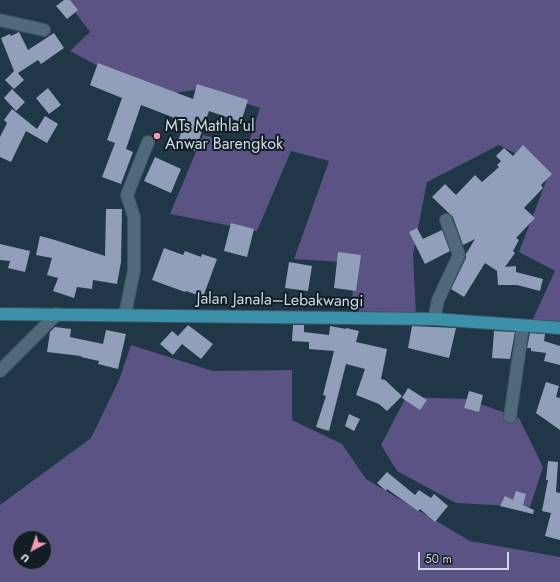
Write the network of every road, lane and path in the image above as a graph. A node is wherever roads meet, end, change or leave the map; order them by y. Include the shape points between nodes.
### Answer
1 (0, 20) edge
2 (44, 30) dead end
3 (148, 142) dead end
4 (446, 220) dead end
5 (0, 314) edge
6 (57, 314) junction
7 (125, 315) junction
8 (434, 319) junction
9 (523, 326) junction
10 (560, 328) edge
11 (0, 371) edge
12 (510, 417) dead end

1 - 2 street
3 - 7 street via 127,194 134,217 134,270
4 - 8 street via 459,255 438,300
5 - 6 main road, Jalan Janala–Lebakwangi
6 - 7 main road, Jalan Janala–Lebakwangi
6 - 11 street
7 - 8 main road, Jalan Janala–Lebakwangi
8 - 9 main road, Jalan Janala–Lebakwangi
9 - 10 main road, Jalan Janala–Lebakwangi
9 - 12 street

